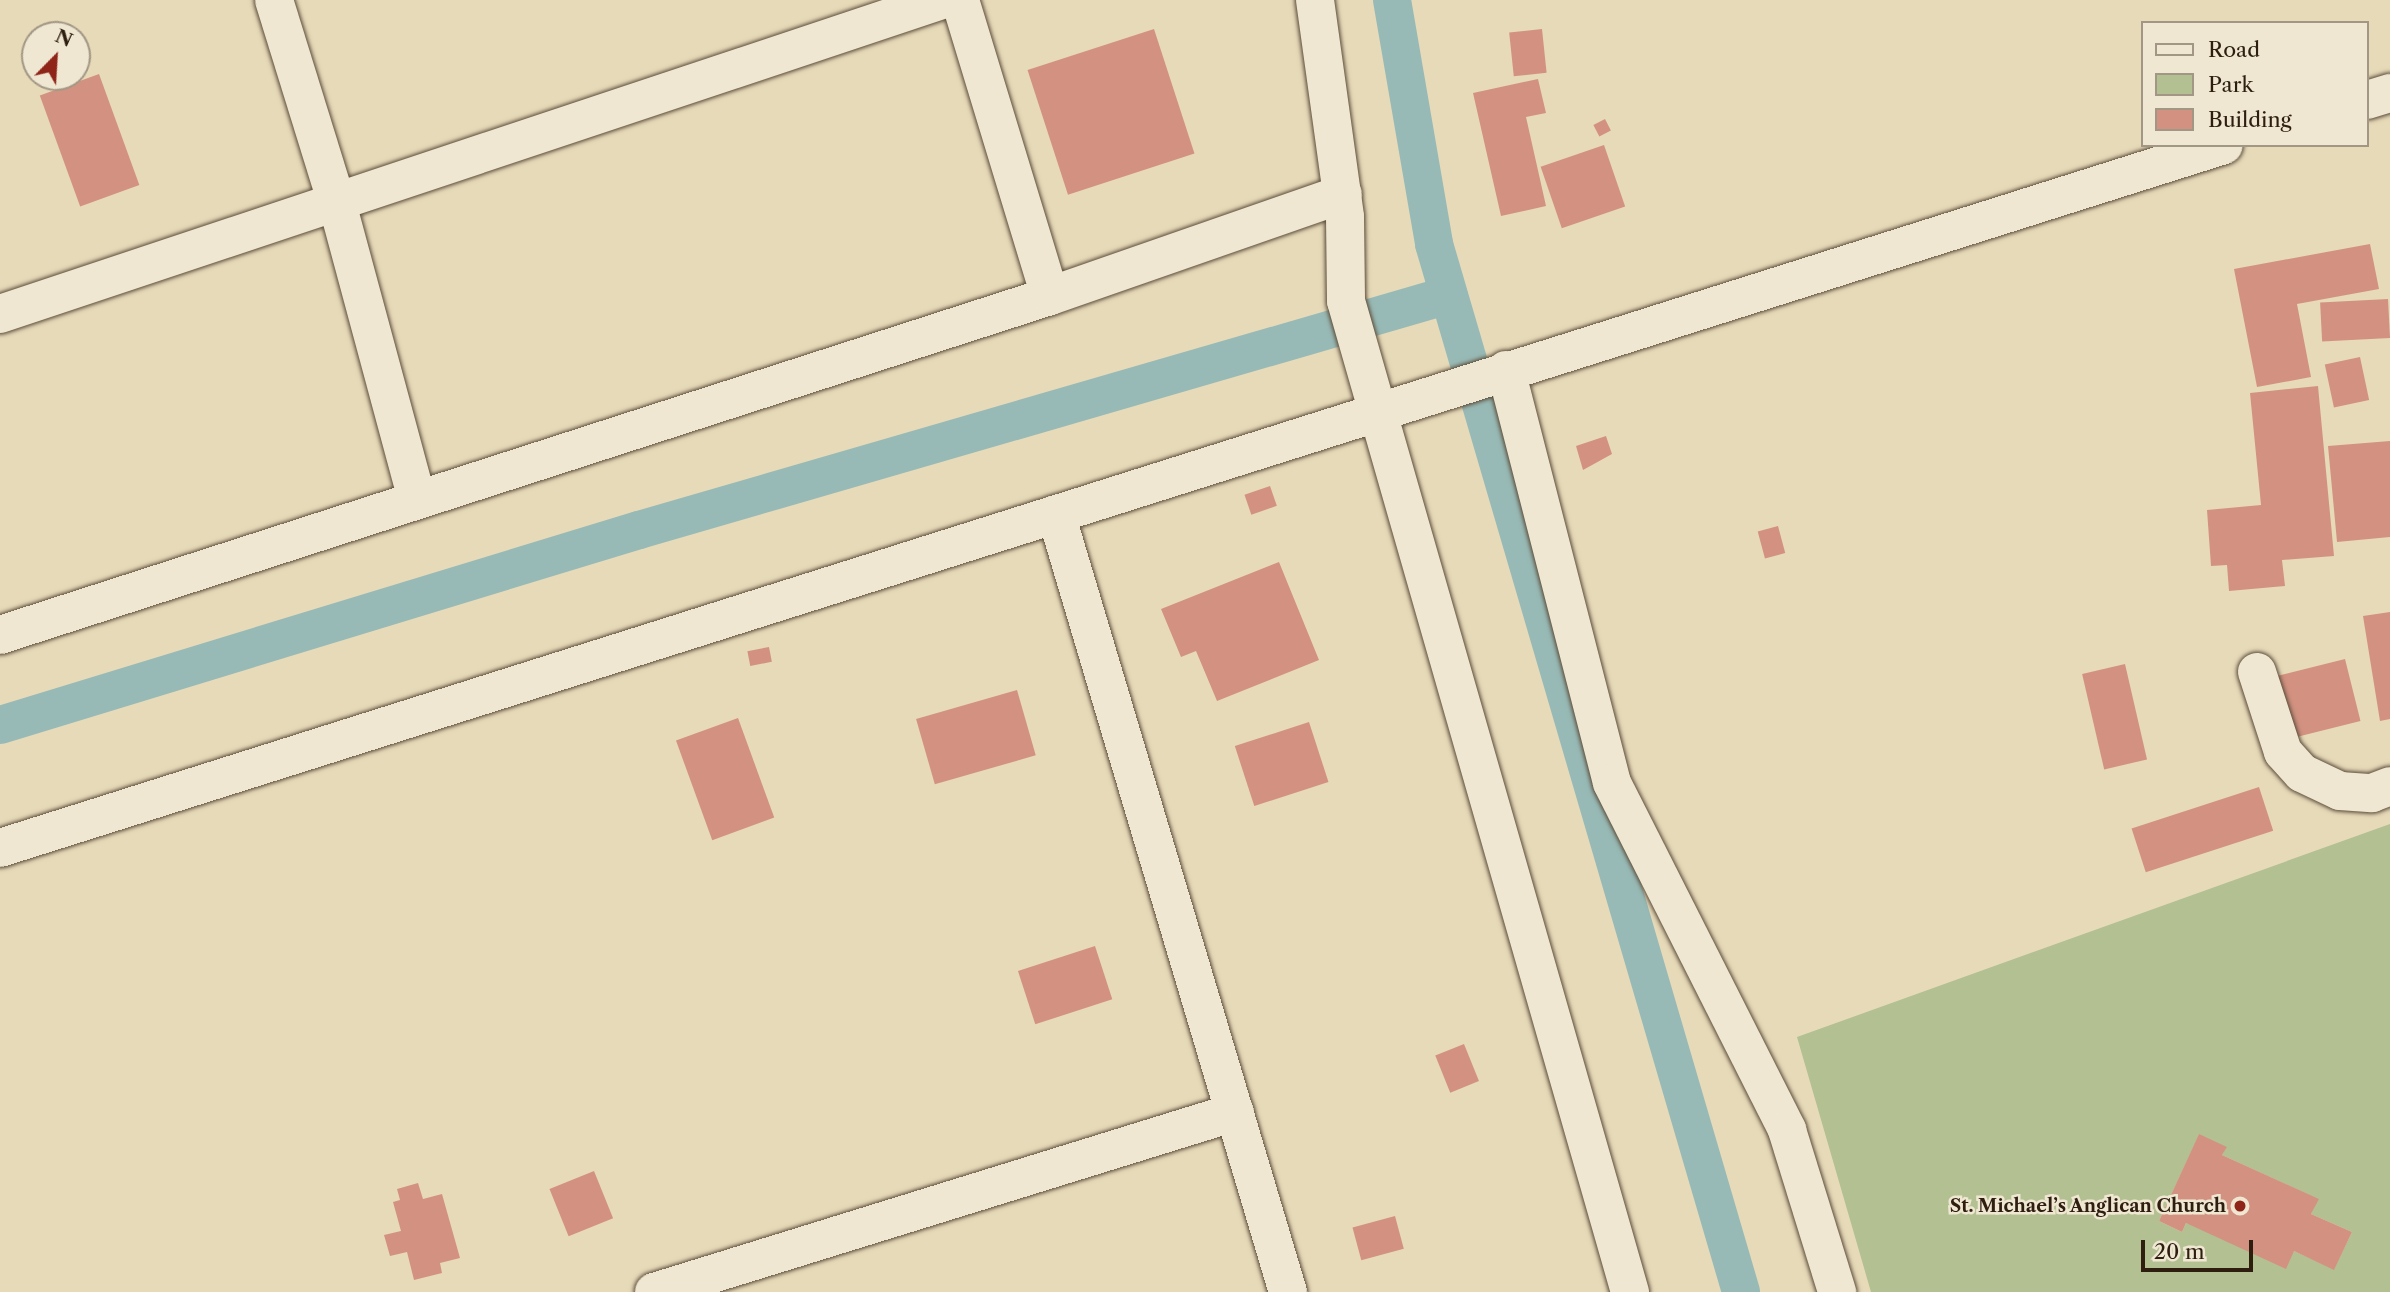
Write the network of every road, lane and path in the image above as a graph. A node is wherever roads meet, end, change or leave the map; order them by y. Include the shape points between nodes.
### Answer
1 (274, 0) edge
2 (942, 0) edge
3 (960, 0) edge
4 (1315, 0) edge
5 (2390, 93) edge
6 (2369, 99) edge
7 (2218, 147) edge
8 (1343, 194) junction
9 (337, 203) junction
10 (1050, 296) junction
11 (0, 314) edge
12 (1506, 370) junction
13 (1378, 410) junction
14 (417, 499) junction
15 (1056, 514) junction
16 (0, 635) edge
17 (2257, 672) dead end
18 (2390, 786) edge
19 (0, 848) edge
20 (1235, 1112) junction
21 (654, 1292) edge
22 (1288, 1292) edge
23 (1630, 1292) edge
24 (1837, 1292) edge

1 - 9 street
2 - 9 street
3 - 10 street
4 - 8 street
5 - 6 street
7 - 12 street
8 - 10 street
8 - 13 street via 1346,301
9 - 11 street
9 - 14 street
10 - 14 street
12 - 13 street
12 - 24 street via 1612,783 1787,1130
13 - 15 street
13 - 23 street
14 - 16 street
15 - 19 street
15 - 20 street
17 - 18 street via 2283,752 2302,773 2340,791 2372,793
20 - 21 street
20 - 22 street

